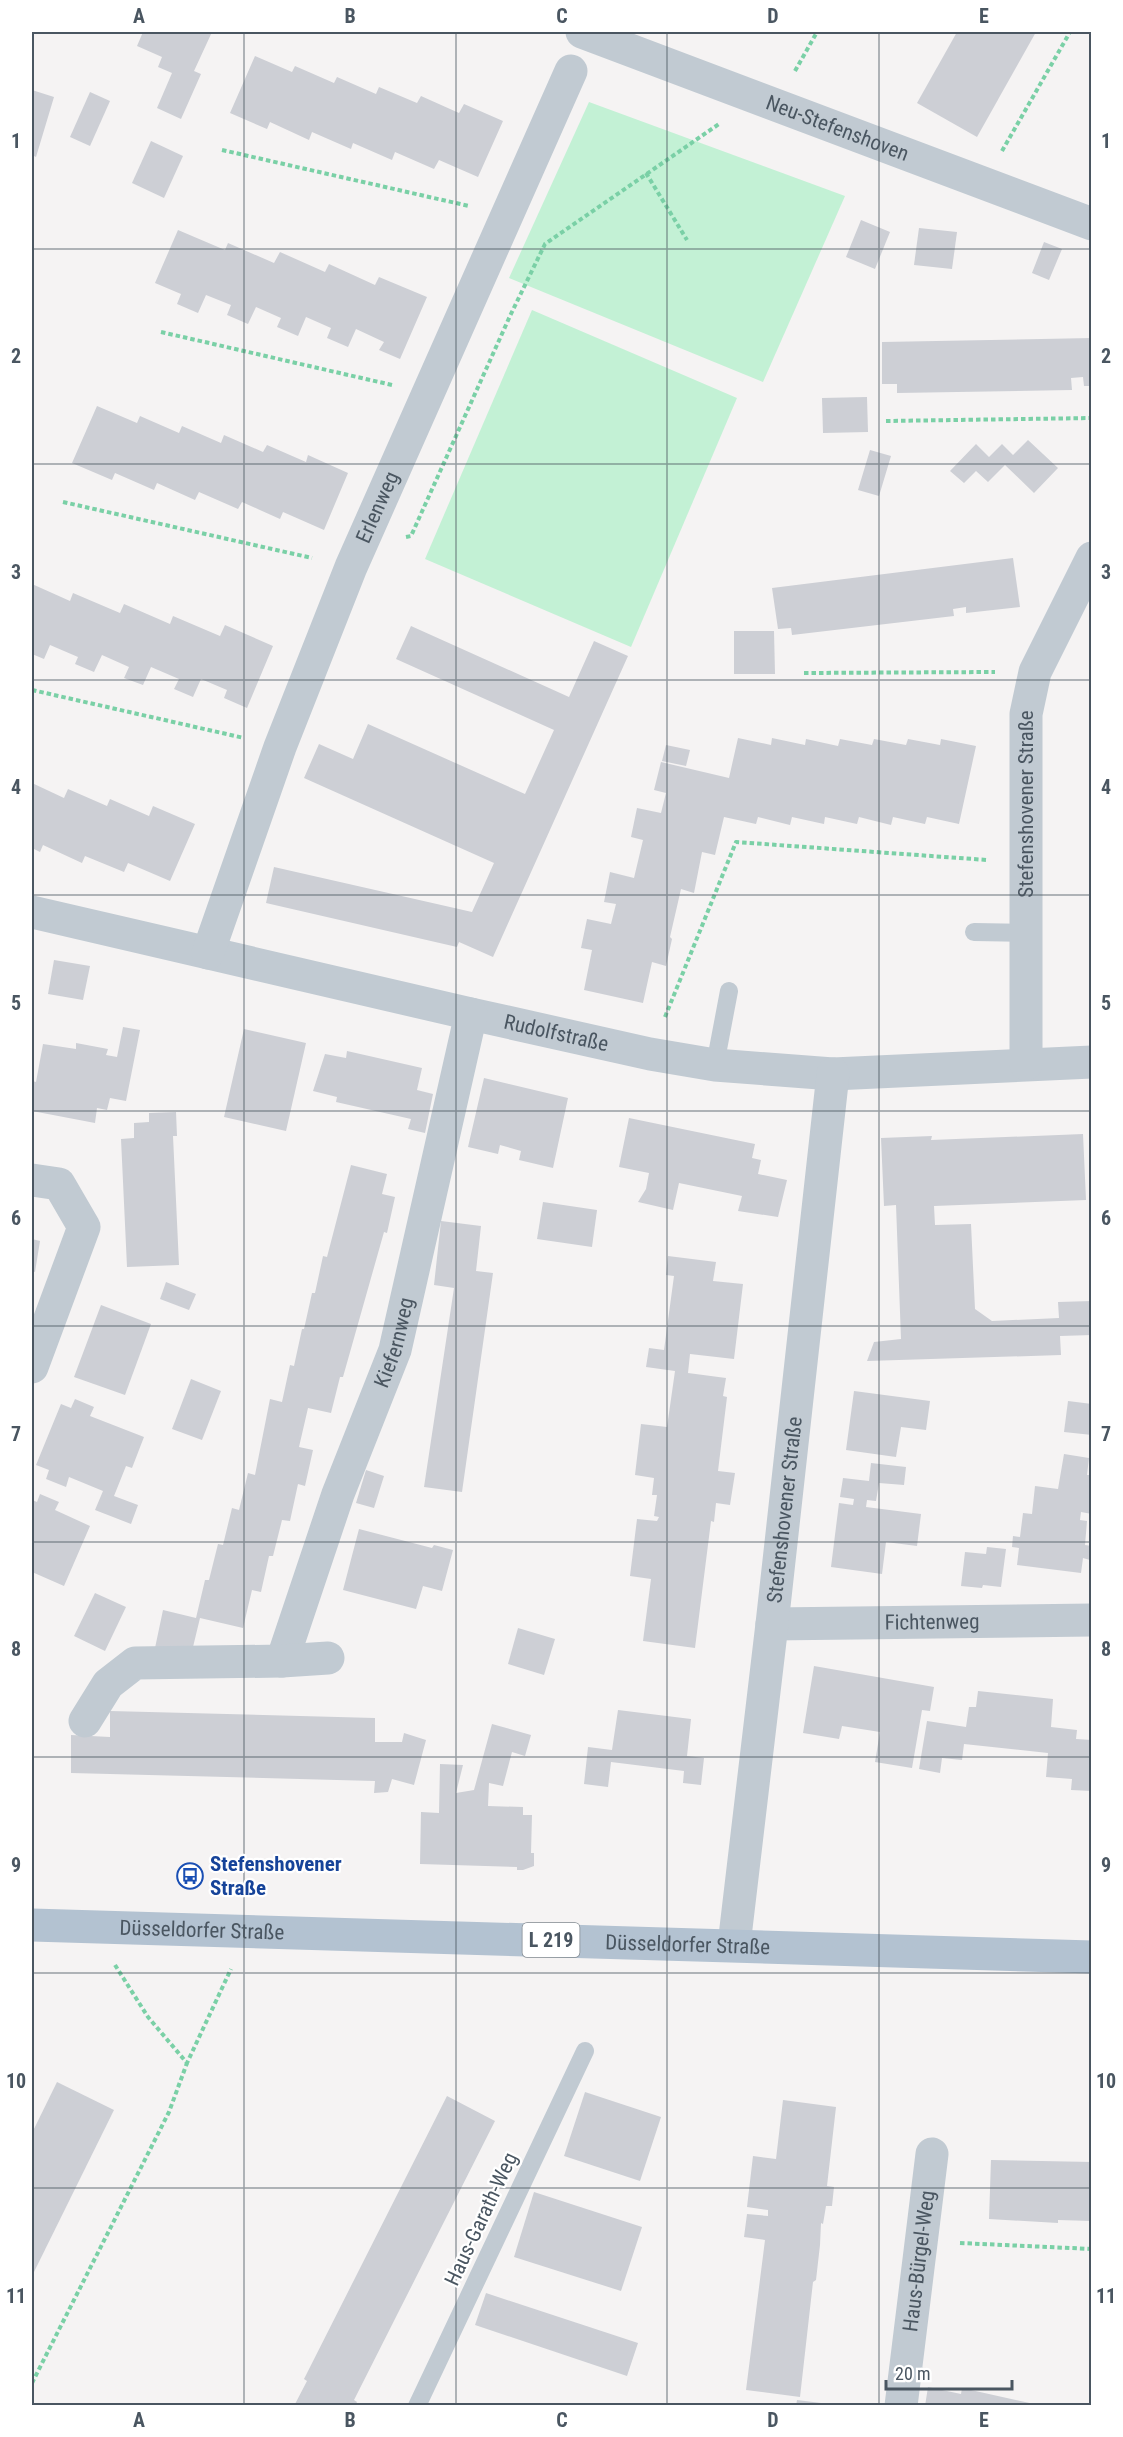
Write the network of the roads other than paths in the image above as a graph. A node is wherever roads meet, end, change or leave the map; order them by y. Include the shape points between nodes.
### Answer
1 (582, 32) edge
2 (571, 71) dead end
3 (1092, 224) edge
4 (1092, 558) edge
5 (32, 912) edge
6 (974, 932) dead end
7 (1026, 933) junction
8 (208, 953) junction
9 (729, 991) dead end
10 (471, 1014) junction
11 (1092, 1062) edge
12 (1026, 1064) junction
13 (715, 1065) junction
14 (833, 1074) junction
15 (32, 1180) edge
16 (32, 1368) edge
17 (1092, 1620) edge
18 (772, 1624) junction
19 (328, 1658) dead end
20 (282, 1661) junction
21 (85, 1721) dead end
22 (32, 1925) edge
23 (734, 1945) junction
24 (1092, 1957) edge
25 (585, 2051) dead end
26 (932, 2154) dead end
27 (417, 2406) edge
28 (901, 2406) edge

1 - 3 street, Neu-Stefenshoven
2 - 8 street, Erlenweg via 357,554 280,747
4 - 7 street, Stefenshovener Straße via 1035,672 1026,714
5 - 8 street, Rudolfstraße
6 - 7 lane
7 - 12 street, Stefenshovener Straße
8 - 10 street, Rudolfstraße
9 - 13 lane
10 - 13 street, Rudolfstraße
10 - 20 street, Kiefernweg via 395,1350 338,1494
11 - 12 street, Rudolfstraße
12 - 14 street, Rudolfstraße
13 - 14 street, Rudolfstraße
14 - 18 street, Stefenshovener Straße
15 - 16 street via 59,1184 84,1227
17 - 18 street, Fichtenweg
18 - 23 street, Stefenshovener Straße
19 - 20 street
20 - 21 street via 135,1663 108,1684
22 - 23 main road, Düsseldorfer Straße / L 219
23 - 24 main road, Düsseldorfer Straße / L 219
25 - 27 lane, Haus-Garath-Weg
26 - 28 street, Haus-Bürgel-Weg

